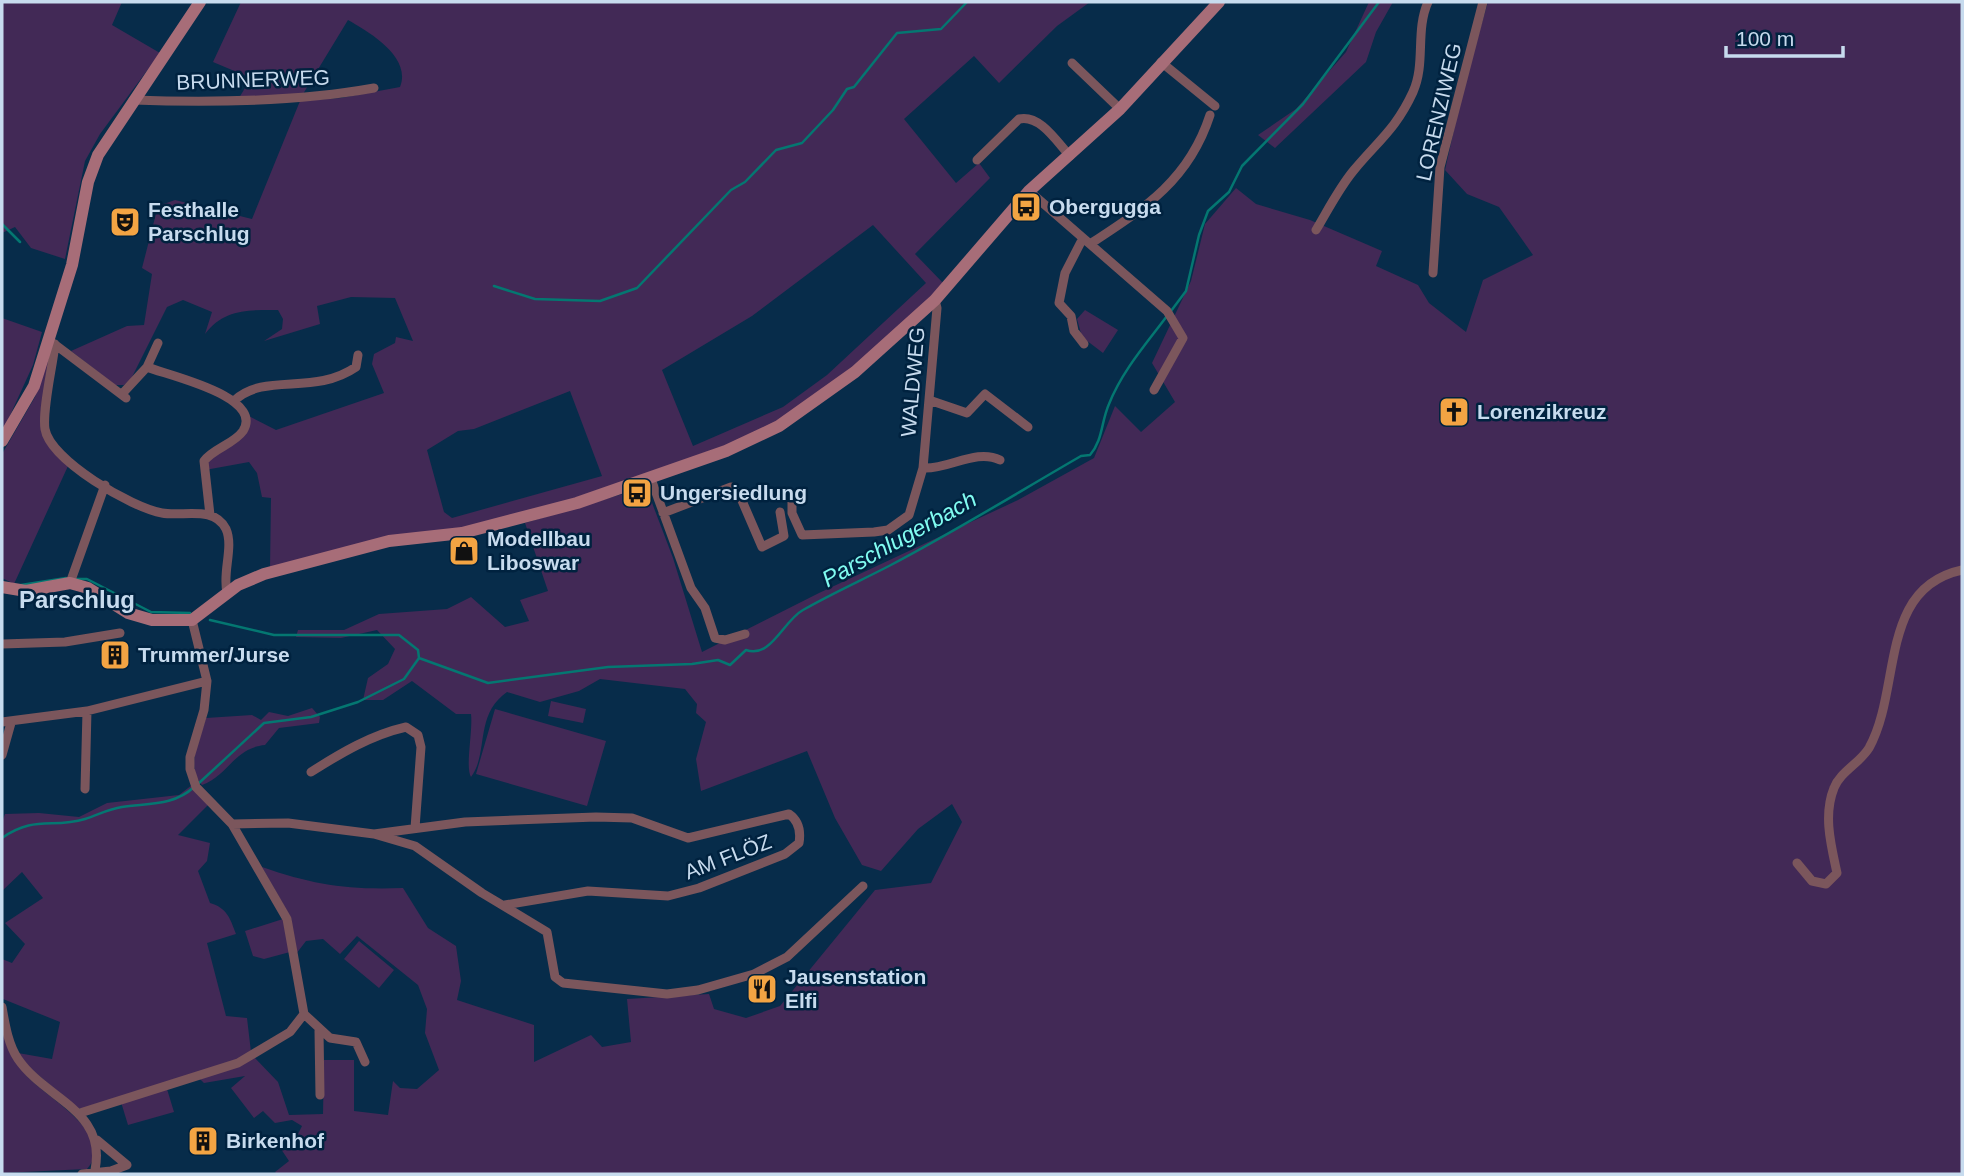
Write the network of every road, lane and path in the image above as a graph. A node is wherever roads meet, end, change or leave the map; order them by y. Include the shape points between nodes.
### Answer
1 (200, 2) edge
2 (1427, 2) edge
3 (1483, 2) edge
4 (1214, 4) edge
5 (1162, 62) junction
6 (1072, 63) dead end
7 (374, 88) dead end
8 (133, 100) junction
9 (1215, 106) dead end
10 (1120, 110) junction
11 (1210, 115) dead end
12 (1069, 156) junction
13 (977, 160) dead end
14 (1029, 191) junction
15 (1316, 230) dead end
16 (1086, 241) junction
17 (1433, 273) dead end
18 (935, 300) junction
19 (52, 343) junction
20 (158, 344) dead end
21 (1084, 344) dead end
22 (358, 355) dead end
23 (147, 367) junction
24 (1154, 390) dead end
25 (235, 400) junction
26 (929, 400) junction
27 (1028, 427) dead end
28 (2, 441) edge
29 (1000, 460) dead end
30 (923, 468) junction
31 (651, 479) junction
32 (105, 485) junction
33 (792, 500) dead end
34 (780, 512) dead end
35 (663, 513) junction
36 (210, 515) junction
37 (1962, 570) edge
38 (71, 579) junction
39 (2, 587) edge
40 (227, 592) junction
41 (192, 620) junction
42 (120, 633) dead end
43 (745, 634) dead end
44 (2, 644) edge
45 (207, 681) junction
46 (87, 711) junction
47 (6, 723) edge
48 (2, 755) edge
49 (311, 772) dead end
50 (85, 789) dead end
51 (232, 824) junction
52 (415, 828) junction
53 (374, 834) junction
54 (1797, 863) dead end
55 (863, 886) dead end
56 (505, 905) junction
57 (2, 1007) edge
58 (304, 1014) junction
59 (319, 1031) junction
60 (365, 1062) dead end
61 (320, 1095) dead end
62 (80, 1113) junction
63 (97, 1140) junction
64 (95, 1170) junction
65 (82, 1174) edge

1 - 8 main road
2 - 15 street via 1420,38 1421,65 1413,91 1392,130 1353,170
3 - 17 street, LORENZIWEG via 1440,167
4 - 5 main road
5 - 9 street
5 - 10 main road
6 - 10 street
7 - 8 street, BRUNNERWEG via 307,97
8 - 19 main road via 98,155 88,182
10 - 12 main road
11 - 16 street via 1192,158 1169,188
12 - 13 street via 1042,125 1025,117
12 - 14 main road
14 - 16 street
14 - 18 main road
16 - 21 street via 1065,273 1059,303
16 - 24 street via 1178,326 1183,338
18 - 26 street, WALDWEG
18 - 31 main road via 855,372 779,426
19 - 23 street via 124,396
19 - 28 main road via 34,386
19 - 32 street via 44,428 52,447 67,462
20 - 23 street
22 - 25 street via 356,367 340,377 311,384 255,387
23 - 25 street
25 - 36 street via 244,428 204,461
26 - 27 street via 967,413 985,394
26 - 30 street, WALDWEG
29 - 30 street, WALDWEG via 983,456
30 - 33 street, WALDWEG via 909,515 888,530 802,535 792,513
31 - 35 street
31 - 40 main road via 495,526 389,541 264,573
32 - 36 street via 162,513
32 - 38 street
34 - 35 street via 785,536 762,547 732,487
35 - 43 street via 715,638
36 - 40 street via 219,520 228,537
37 - 54 street via 1942,575 1918,595 1903,620 1886,704 1868,749 1834,786 1828,814 1837,873 1826,884 1812,881
38 - 39 main road via 26,591
38 - 41 main road via 128,613 173,622
40 - 41 main road
41 - 45 street
42 - 44 street via 65,642
45 - 46 street
45 - 51 street via 205,710 190,757 195,784
46 - 47 street
46 - 50 street
47 - 48 street
49 - 52 street via 344,751 406,727 418,735 421,747
51 - 53 street via 288,824
51 - 58 street via 287,919
52 - 53 street, AM FLÖZ
52 - 56 street, AM FLÖZ via 465,822 632,818 688,838 789,814 800,833 799,843 785,854 668,896 589,891
53 - 56 street via 415,846
55 - 56 street via 787,957 754,974 667,994 564,983 555,977 547,932
57 - 62 street via 18,1059 39,1083
58 - 59 street
58 - 62 street via 290,1032 237,1063
59 - 60 street via 330,1038 356,1042
59 - 61 street
62 - 63 street
63 - 64 street
63 - 64 street via 127,1165
64 - 65 street

